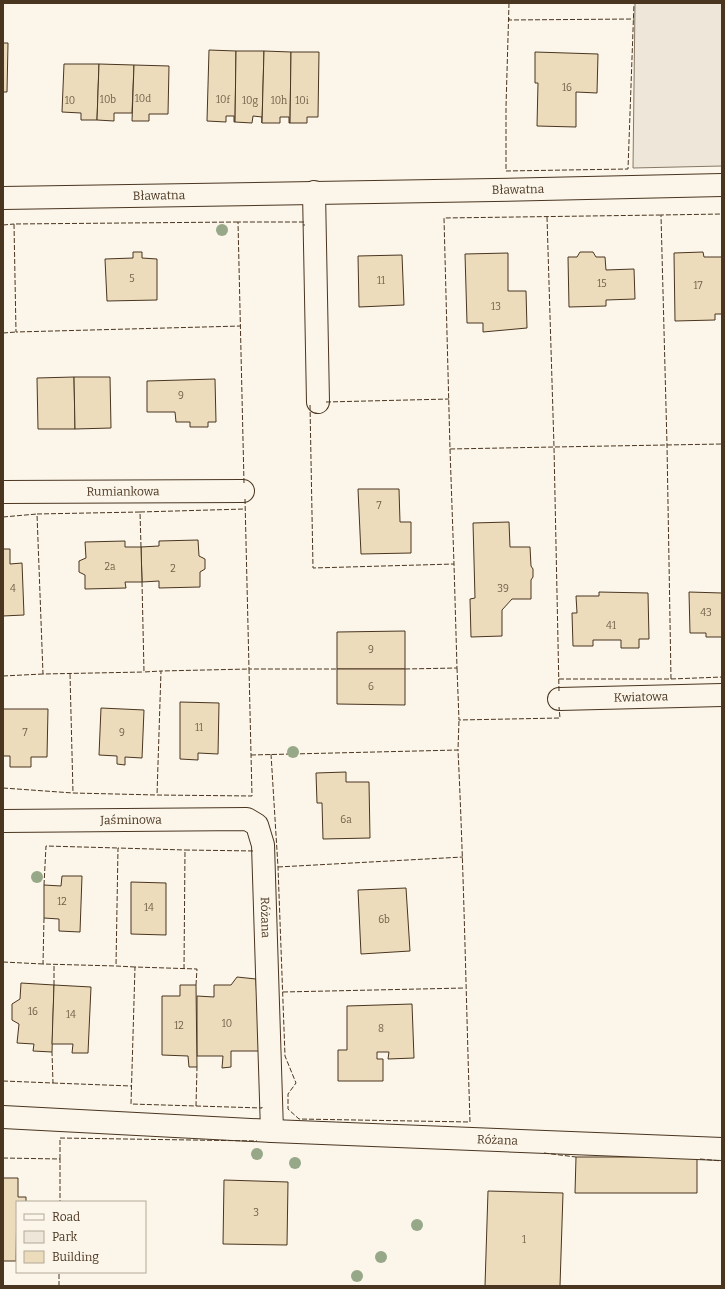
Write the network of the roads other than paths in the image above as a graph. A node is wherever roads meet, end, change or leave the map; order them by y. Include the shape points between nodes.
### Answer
1 (722, 185) edge
2 (314, 192) junction
3 (3, 198) edge
4 (318, 402) dead end
5 (243, 491) dead end
6 (3, 492) edge
7 (722, 694) edge
8 (559, 700) dead end
9 (3, 821) edge
10 (256, 825) joint
11 (3, 1117) edge
12 (272, 1131) junction
13 (722, 1149) edge

1 - 2 street, Bławatna
2 - 3 street, Bławatna
2 - 4 street
5 - 6 street, Rumiankowa
7 - 8 street, Kwiatowa
9 - 10 street, Jaśminowa via 247,819
10 - 12 street, Różana via 263,845
11 - 12 street, Różana
12 - 13 street, Różana

